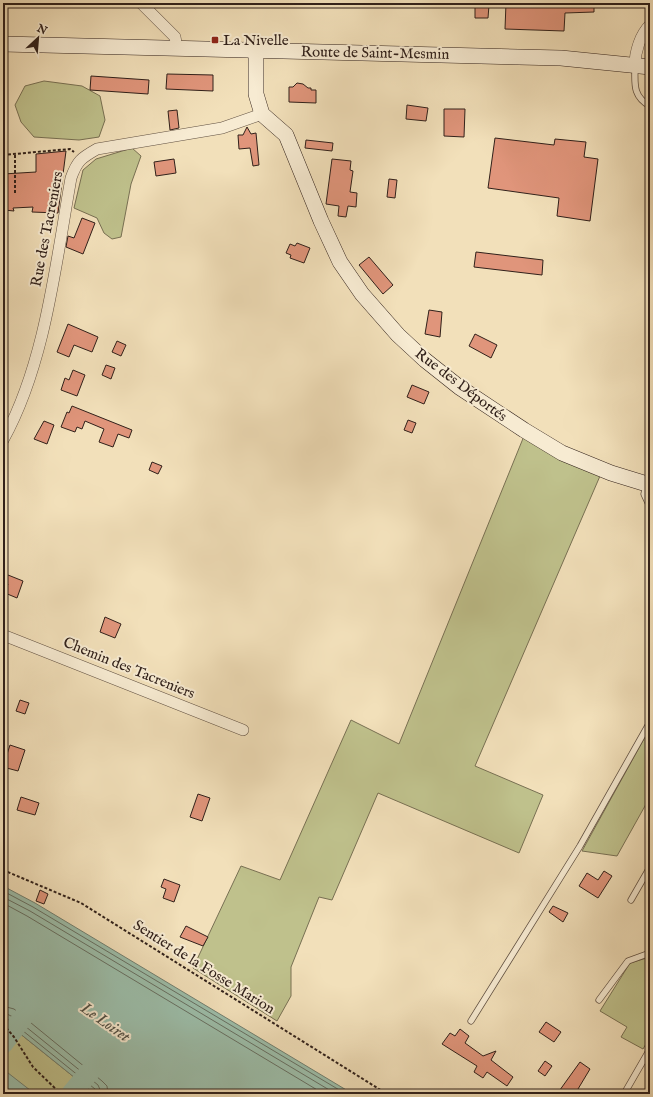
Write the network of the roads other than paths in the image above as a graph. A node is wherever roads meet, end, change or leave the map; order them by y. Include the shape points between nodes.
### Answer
1 (141, 3) edge
2 (650, 25) edge
3 (3, 44) edge
4 (177, 48) junction
5 (256, 51) junction
6 (635, 65) junction
7 (650, 67) edge
8 (650, 106) edge
9 (262, 114) junction
10 (3, 440) edge
11 (648, 485) edge
12 (650, 507) edge
13 (3, 635) edge
14 (650, 722) edge
15 (243, 730) dead end
16 (650, 867) edge
17 (631, 900) dead end
18 (650, 954) edge
19 (599, 1000) dead end
20 (471, 1021) dead end
21 (650, 1048) edge
22 (624, 1094) edge

1 - 4 street via 175,37
2 - 6 street via 635,54
3 - 4 main road, Route de Saint-Mesmin
4 - 5 main road, Route de Saint-Mesmin
5 - 6 main road, Route de Saint-Mesmin via 561,58
5 - 9 main road via 256,94
6 - 7 main road, Route de Saint-Mesmin
6 - 8 lane via 634,87 640,98
9 - 10 street, Rue des Tacreniers via 222,128 97,149 82,158 75,166 28,388
9 - 11 main road, Rue des Déportés via 286,135 340,262 362,294 398,335 459,387 562,453
11 - 12 lane via 644,494
13 - 15 street, Chemin des Tacreniers
14 - 20 lane via 580,846
16 - 17 lane
18 - 19 lane via 628,961
21 - 22 lane

